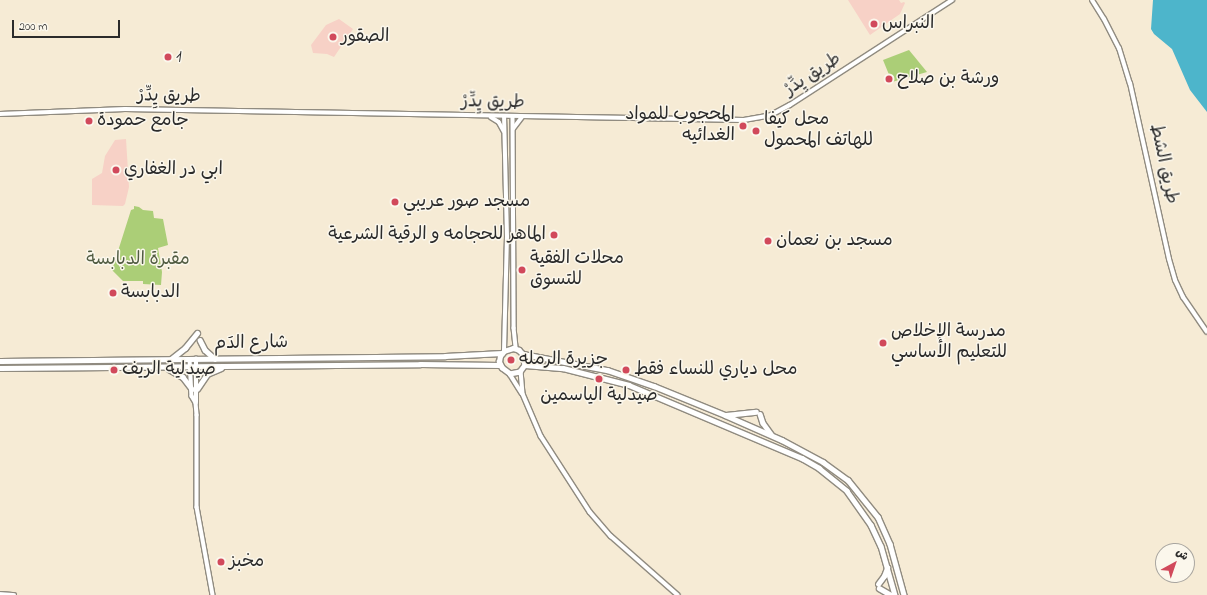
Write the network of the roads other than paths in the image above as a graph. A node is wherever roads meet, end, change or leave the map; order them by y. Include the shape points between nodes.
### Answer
1 (952, 0) edge
2 (1092, 0) edge
3 (0, 114) edge
4 (490, 116) junction
5 (504, 117) junction
6 (513, 117) junction
7 (522, 117) junction
8 (504, 133) junction
9 (512, 133) junction
10 (1207, 332) edge
11 (198, 333) dead end
12 (200, 340) dead end
13 (516, 348) junction
14 (503, 352) junction
15 (523, 354) junction
16 (171, 359) junction
17 (190, 359) junction
18 (196, 359) junction
19 (215, 359) junction
20 (0, 361) edge
21 (500, 365) junction
22 (524, 365) junction
23 (225, 366) junction
24 (166, 367) junction
25 (190, 367) junction
26 (196, 367) junction
27 (0, 368) edge
28 (521, 370) junction
29 (510, 374) junction
30 (194, 389) junction
31 (522, 394) junction
32 (725, 415) junction
33 (774, 437) junction
34 (888, 566) junction
35 (0, 594) edge
36 (14, 595) edge
37 (212, 595) edge
38 (678, 595) edge
39 (891, 595) edge
40 (895, 595) edge
41 (904, 595) edge

1 - 7 street, طريق يِدِّرْ via 790,106 769,116 715,121
2 - 10 main road, طريق الشط via 1111,32 1128,76 1169,259 1176,280 1183,297
3 - 4 street, طريق يِدِّرْ via 125,109
4 - 5 street, طريق يِدِّرْ
4 - 8 street via 499,122
5 - 6 street, طريق يِدِّرْ
5 - 8 street
6 - 7 street, طريق يِدِّرْ
6 - 9 street
7 - 9 street
8 - 14 street via 507,237
9 - 13 street
11 - 16 main road
12 - 19 main road via 205,350
13 - 14 main road
13 - 15 main road
14 - 19 main road, شارع الدَم via 445,356
14 - 21 main road via 499,359
15 - 22 main road
15 - 32 main road via 607,370
16 - 17 main road, شارع الدَم
16 - 20 main road, شارع الدَم
17 - 18 main road, شارع الدَم
17 - 25 street
18 - 19 main road, شارع الدَم
18 - 26 street
21 - 23 main road, شارع الدَم via 464,363
21 - 29 main road
22 - 28 main road
22 - 34 main road via 563,368 629,385 802,458 833,478 858,505 871,525
23 - 26 main road, شارع الدَم
23 - 30 main road via 206,374
24 - 25 main road, شارع الدَم
24 - 27 main road, شارع الدَم
24 - 30 main road via 180,374
25 - 26 main road, شارع الدَم
25 - 30 street
26 - 30 street
28 - 29 main road
28 - 31 street
29 - 31 street
30 - 37 street via 197,507
31 - 38 street via 547,446 594,517 622,547
32 - 33 main road
32 - 33 main road via 758,413
33 - 41 main road via 837,471 859,492 885,531
34 - 39 main road via 878,586
34 - 40 main road
35 - 36 street

